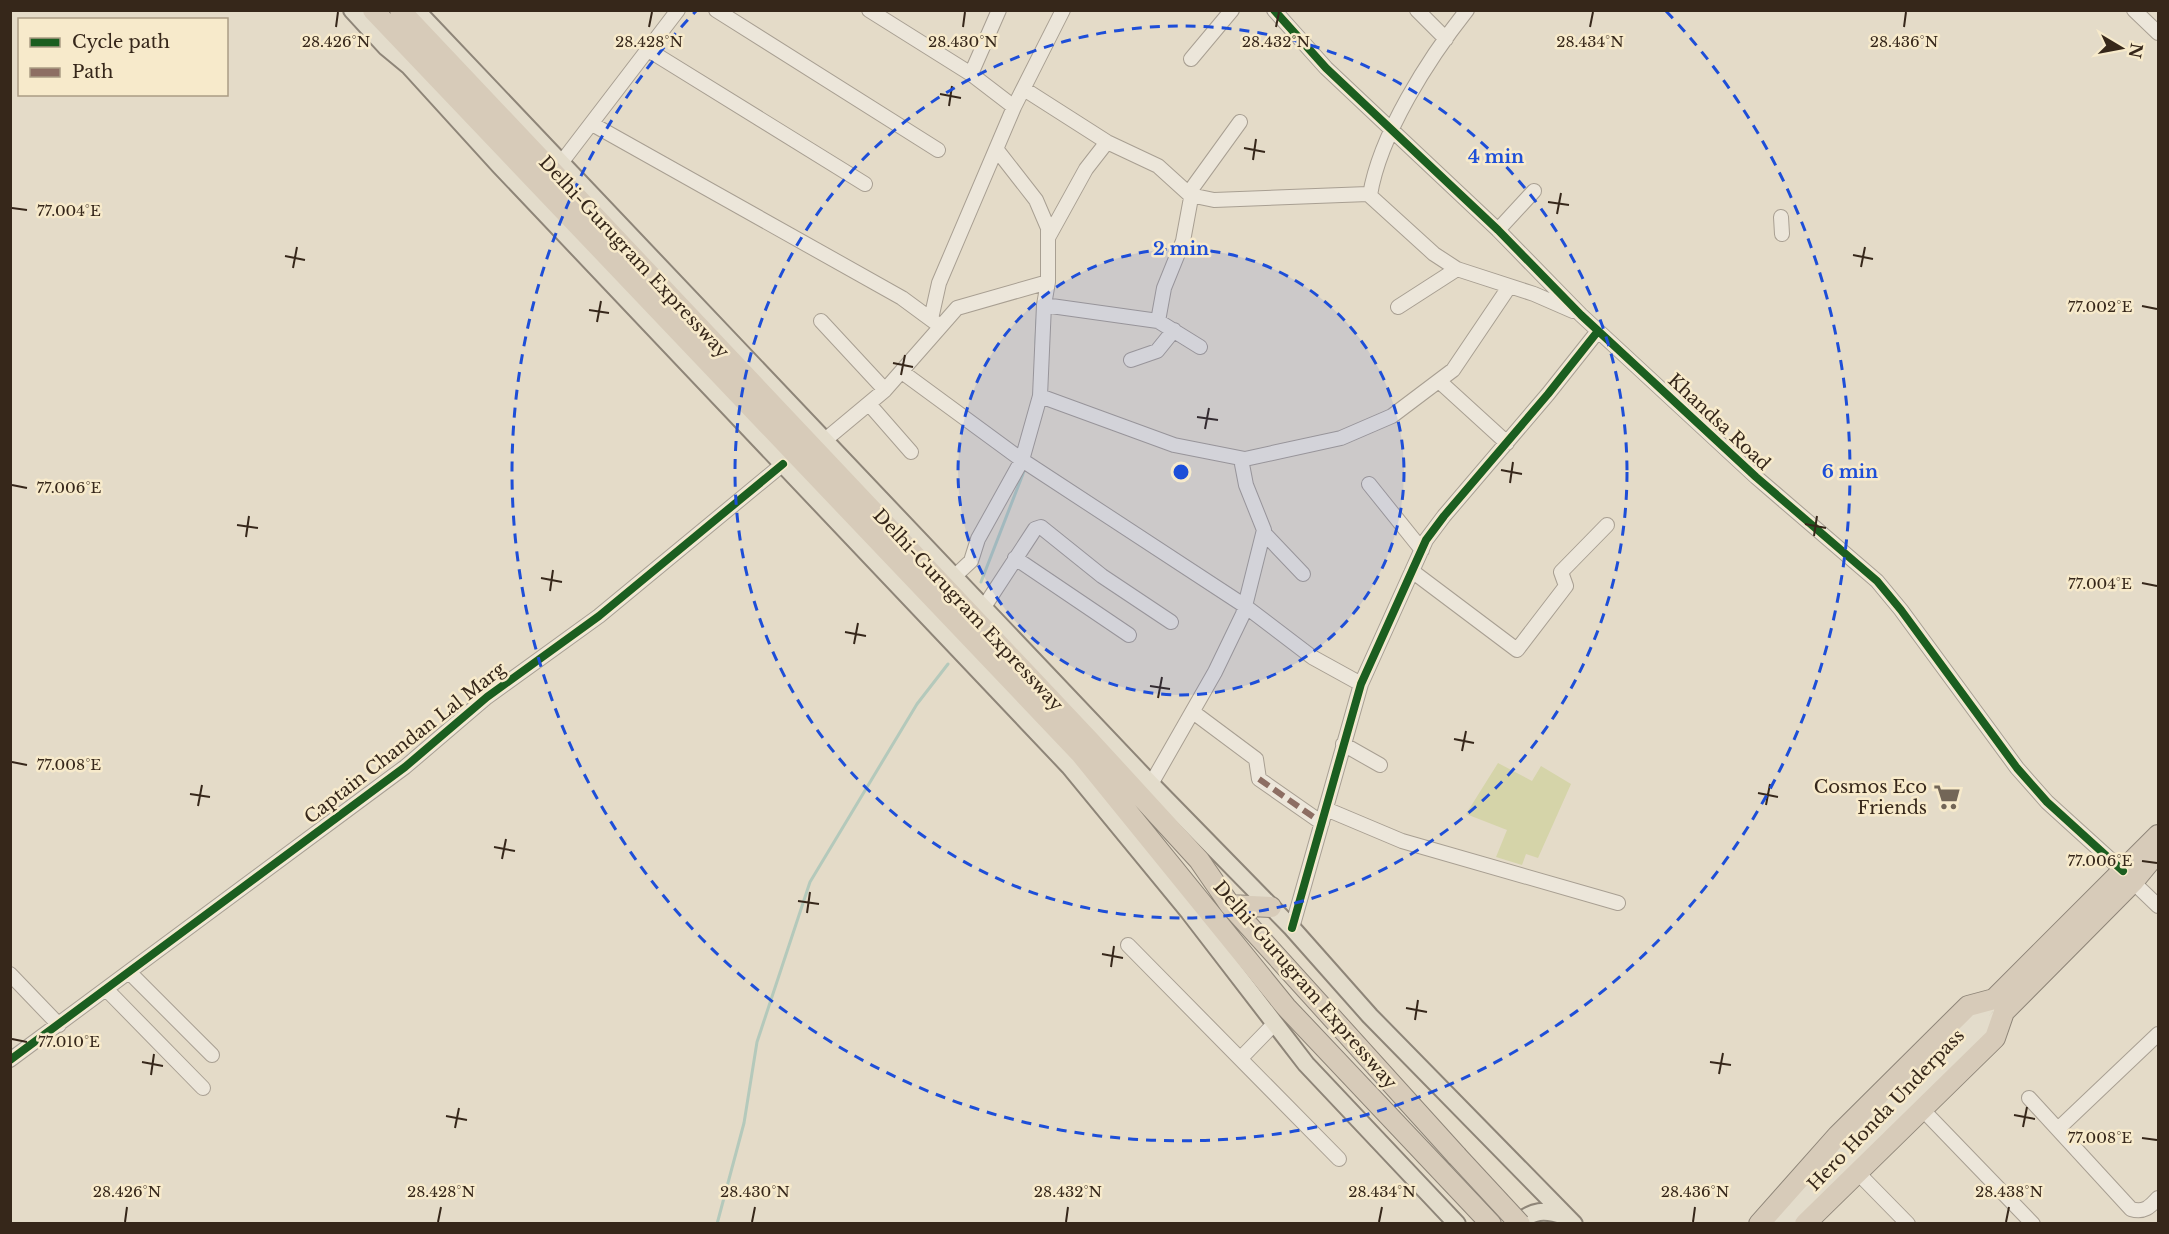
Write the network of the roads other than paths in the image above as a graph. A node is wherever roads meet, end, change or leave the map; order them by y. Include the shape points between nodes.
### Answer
1 (352, 10) edge
2 (373, 10) edge
3 (400, 10) edge
4 (416, 10) edge
5 (678, 10) edge
6 (716, 10) edge
7 (869, 10) edge
8 (999, 10) edge
9 (1063, 10) edge
10 (1232, 10) edge
11 (1274, 10) edge
12 (1417, 10) edge
13 (1467, 10) edge
14 (2134, 10) edge
15 (2158, 33) edge
16 (1446, 39) junction
17 (650, 51) junction
18 (1191, 59) dead end
19 (971, 74) junction
20 (1024, 89) junction
21 (1014, 107) junction
22 (1240, 122) dead end
23 (592, 124) junction
24 (1392, 132) junction
25 (1107, 141) junction
26 (938, 150) dead end
27 (997, 150) junction
28 (561, 163) junction
29 (865, 184) dead end
30 (1534, 191) dead end
31 (1191, 195) junction
32 (1370, 195) junction
33 (1781, 217) dead end
34 (1498, 230) junction
35 (1782, 234) dead end
36 (1049, 236) junction
37 (1457, 269) junction
38 (1048, 282) junction
39 (1509, 287) junction
40 (1044, 305) junction
41 (1398, 307) dead end
42 (1581, 315) junction
43 (821, 321) dead end
44 (1158, 321) junction
45 (935, 323) junction
46 (1174, 330) junction
47 (1598, 331) junction
48 (1200, 347) dead end
49 (1131, 360) dead end
50 (902, 372) junction
51 (1439, 381) junction
52 (885, 390) junction
53 (1040, 396) junction
54 (869, 404) junction
55 (825, 440) junction
56 (1507, 443) junction
57 (911, 452) dead end
58 (1241, 459) junction
59 (1022, 460) junction
60 (783, 464) junction
61 (1369, 484) dead end
62 (1607, 525) dead end
63 (1264, 533) junction
64 (1422, 550) junction
65 (1015, 558) junction
66 (932, 563) junction
67 (1412, 572) junction
68 (1303, 573) dead end
69 (955, 576) junction
70 (1245, 606) junction
71 (984, 607) junction
72 (1171, 622) dead end
73 (1129, 635) dead end
74 (1361, 684) junction
75 (1193, 712) junction
76 (1343, 744) junction
77 (1380, 765) dead end
78 (1151, 784) junction
79 (1324, 816) junction
80 (1127, 835) junction
81 (2158, 835) edge
82 (1153, 842) junction
83 (2158, 851) edge
84 (1178, 874) junction
85 (2128, 876) junction
86 (1618, 903) dead end
87 (1230, 905) junction
88 (2158, 906) edge
89 (1271, 907) junction
90 (1189, 912) junction
91 (1292, 928) junction
92 (1128, 945) dead end
93 (129, 972) junction
94 (10, 974) edge
95 (106, 989) junction
96 (1999, 1006) junction
97 (1275, 1023) junction
98 (59, 1025) junction
99 (2158, 1034) edge
100 (212, 1055) dead end
101 (1241, 1058) junction
102 (10, 1060) edge
103 (203, 1088) dead end
104 (2029, 1098) dead end
105 (1922, 1109) junction
106 (2058, 1129) junction
107 (1339, 1159) dead end
108 (1857, 1172) junction
109 (2158, 1198) edge
110 (1570, 1220) edge
111 (1768, 1223) edge
112 (1457, 1224) edge
113 (1491, 1224) edge
114 (1518, 1224) edge
115 (1805, 1224) edge
116 (1908, 1224) edge
117 (2033, 1224) edge

1 - 60 main road
2 - 82 highway, Delhi-Gurugram Expressway via 1072,745
3 - 66 highway, Delhi-Gurugram Expressway
4 - 28 main road
5 - 17 street
6 - 26 street
7 - 19 street
8 - 19 street
9 - 20 street
10 - 18 street
11 - 24 street, Khandsa Road
12 - 16 street
13 - 16 street
14 - 15 street
16 - 24 street via 1413,88
17 - 23 street
17 - 29 street
19 - 21 street
20 - 21 street
20 - 25 street
21 - 27 street
22 - 31 street via 1197,180
23 - 28 street
23 - 45 street via 902,298
24 - 32 street
24 - 34 street, Khandsa Road
25 - 31 street via 1158,166
25 - 36 street via 1086,169
27 - 36 street via 1036,200
27 - 45 street via 939,283
28 - 55 main road
30 - 34 street
31 - 32 street via 1214,200
31 - 44 street via 1183,241 1164,288
32 - 37 street via 1434,254
33 - 35 street
34 - 42 street, Khandsa Road
36 - 38 street
37 - 39 street
37 - 41 street
38 - 40 street
38 - 45 street via 963,305
39 - 42 street
39 - 51 street via 1453,370
40 - 44 street
40 - 53 street
42 - 47 street, Khandsa Road
43 - 52 street
44 - 46 street
45 - 50 street
46 - 48 street
46 - 49 street via 1157,351
47 - 56 street
47 - 85 street, Khandsa Road via 1756,477 1877,581 2018,768 2047,801
50 - 52 street
50 - 59 street
51 - 56 street
51 - 58 street via 1392,416 1359,431
52 - 54 street
53 - 58 street via 1173,446
53 - 59 street
54 - 55 street
54 - 57 street
55 - 66 main road
56 - 64 street via 1444,516
58 - 63 street
59 - 69 street via 977,542 972,561
59 - 70 street
60 - 80 main road via 1069,766
60 - 93 street, Captain Chandan Lal Marg via 599,616 487,698 405,767
61 - 64 street
62 - 67 street via 1561,572 1566,586 1517,650
63 - 68 street
63 - 70 street
64 - 67 street
65 - 71 street
65 - 72 street via 1035,529 1043,527 1102,576
65 - 73 street
66 - 69 main road
66 - 87 highway, Delhi-Gurugram Expressway via 1191,852
67 - 74 street
69 - 71 main road
70 - 74 street via 1312,657
70 - 75 street via 1237,631
71 - 78 main road
74 - 76 street
75 - 78 street
75 - 79 street via 1256,759 1260,779
76 - 77 street
76 - 79 street
78 - 89 main road
79 - 86 street
79 - 91 street
80 - 82 highway
80 - 90 main road
81 - 85 highway
82 - 84 highway, Delhi-Gurugram Expressway
83 - 85 highway
84 - 90 highway
84 - 113 highway, Delhi-Gurugram Expressway via 1286,1007
85 - 88 street, Khandsa Road
85 - 96 highway
87 - 89 highway
87 - 114 highway, Delhi-Gurugram Expressway, bridge
89 - 91 main road
90 - 97 main road
91 - 110 main road via 1370,1016
92 - 101 street
93 - 95 street, Captain Chandan Lal Marg
93 - 100 street
94 - 98 street
95 - 98 street, Captain Chandan Lal Marg
95 - 103 street
96 - 105 highway via 1995,1038
96 - 111 main road, Hero Honda Underpass
96 - 111 highway via 1968,1006 1838,1135
97 - 101 street
97 - 112 main road via 1306,1064
98 - 102 street, Captain Chandan Lal Marg
99 - 106 street
101 - 107 street
104 - 106 street
105 - 108 highway
105 - 117 street
106 - 109 street via 2131,1209 2148,1209
108 - 115 highway
108 - 116 street
110 - 114 main road via 1541,1210 1531,1212

